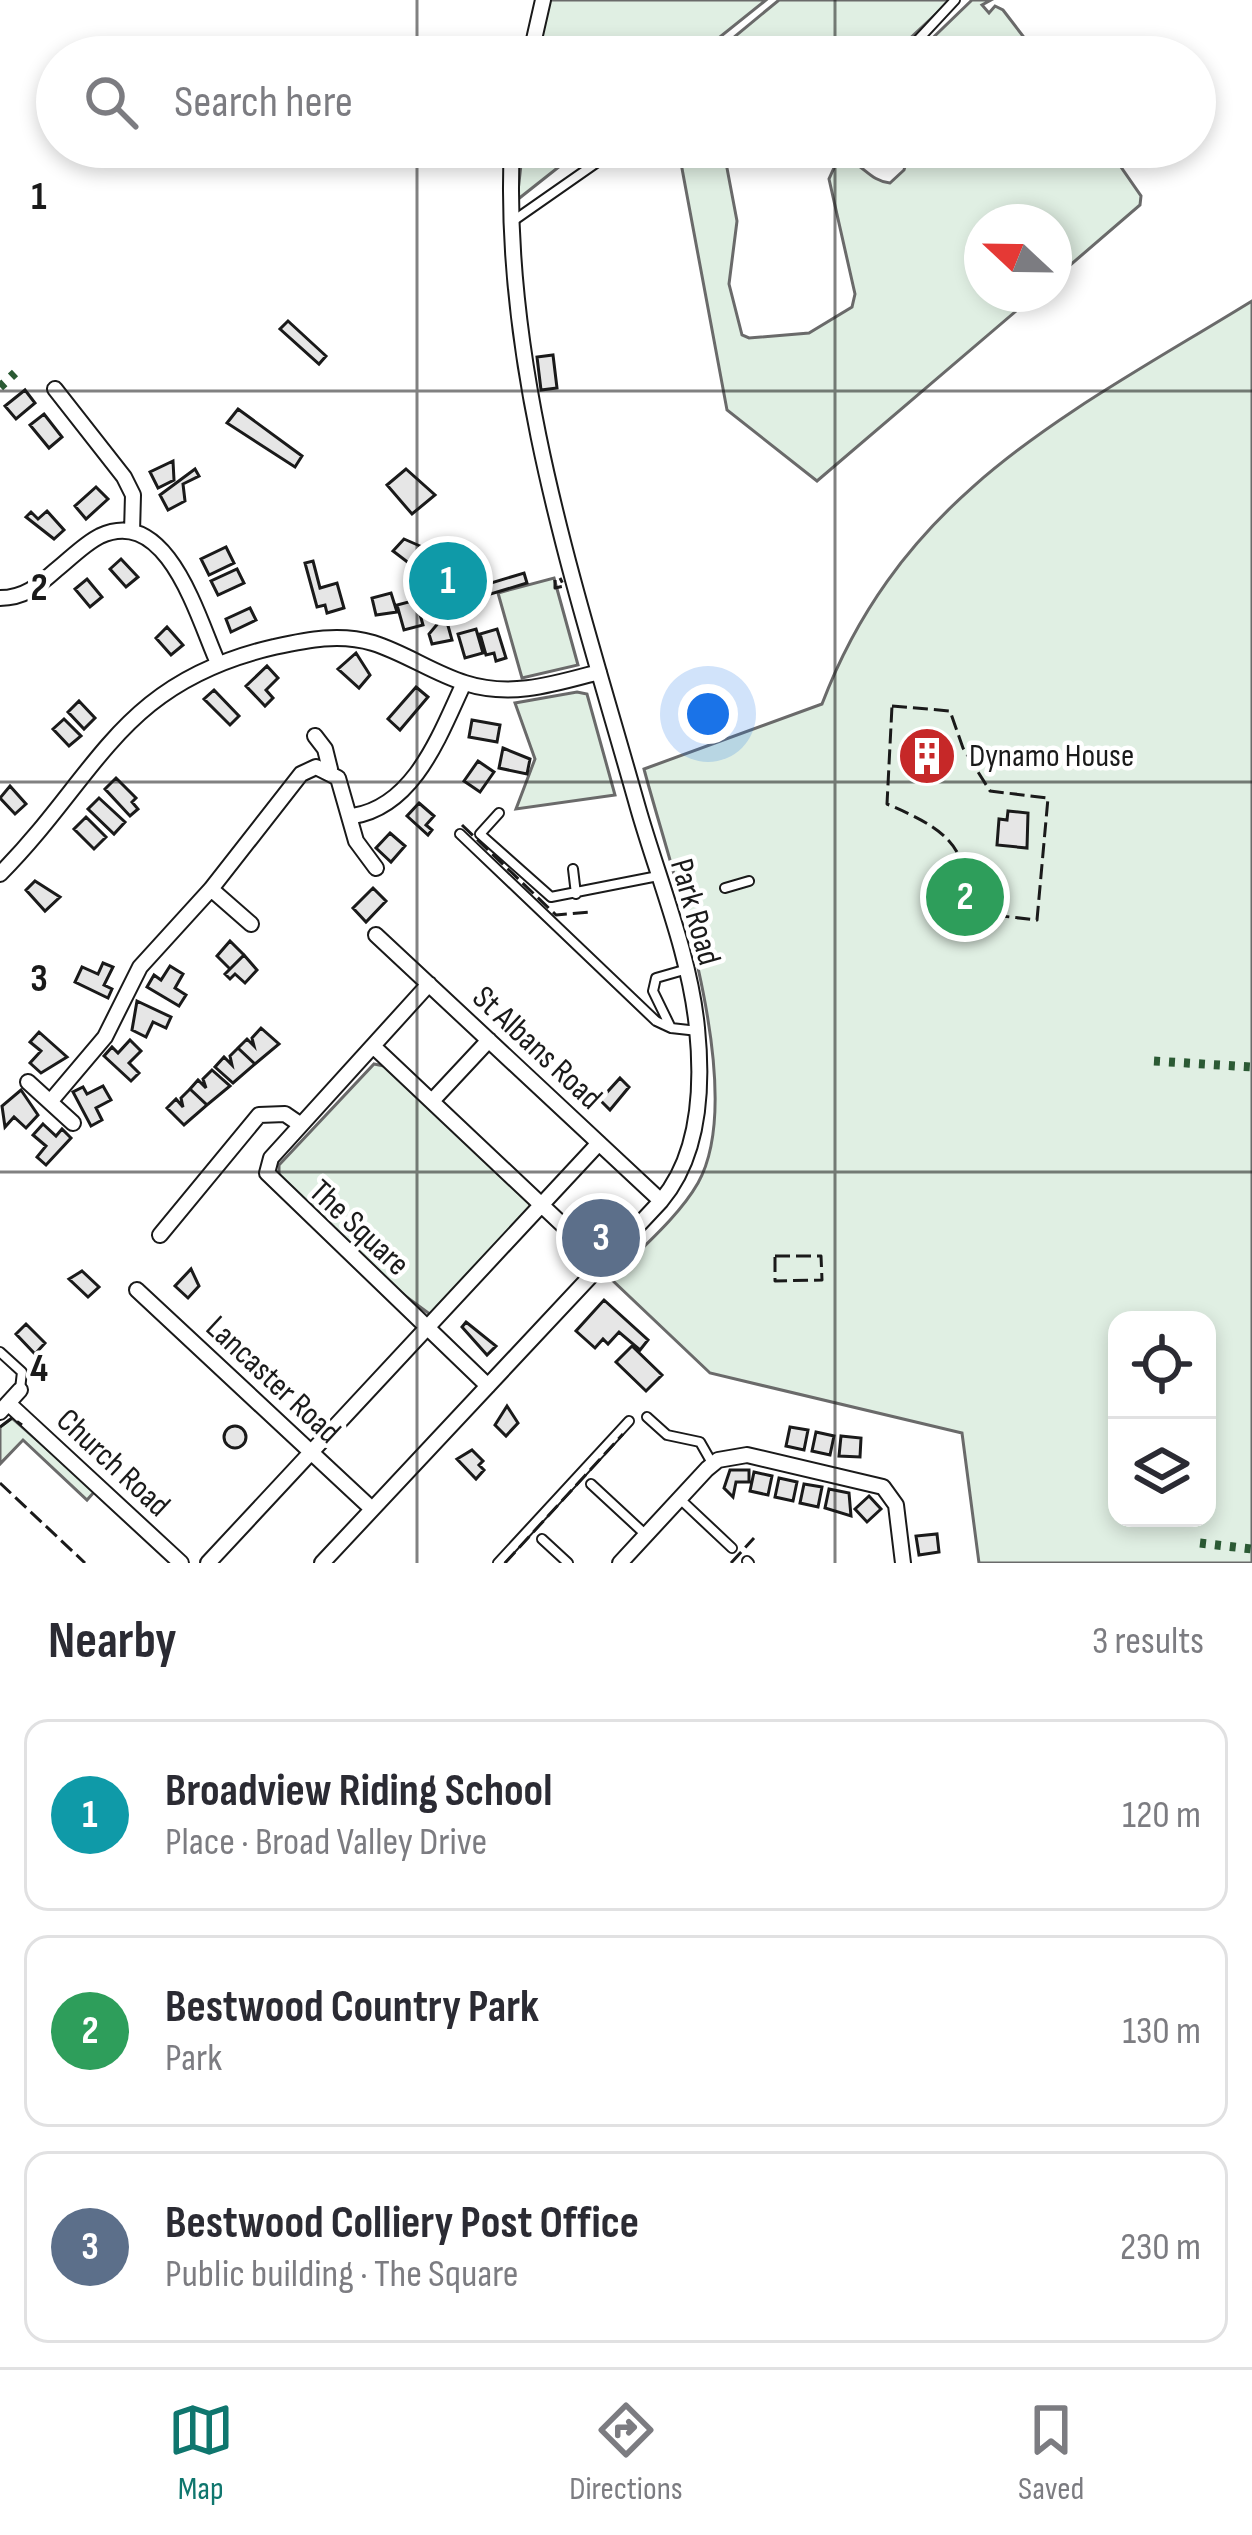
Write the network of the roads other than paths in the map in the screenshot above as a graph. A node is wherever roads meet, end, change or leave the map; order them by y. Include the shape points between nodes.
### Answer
1 (543, 0) edge
2 (955, 0) edge
3 (535, 36) edge
4 (922, 36) edge
5 (512, 168) edge
6 (589, 168) edge
7 (512, 221) junction
8 (55, 389) dead end
9 (131, 532) junction
10 (0, 598) edge
11 (218, 663) junction
12 (599, 672) junction
13 (464, 683) junction
14 (315, 736) dead end
15 (440, 736) junction
16 (457, 744) dead end
17 (330, 769) junction
18 (499, 813) dead end
19 (353, 816) junction
20 (460, 834) dead end
21 (376, 868) dead end
22 (573, 869) dead end
23 (0, 874) edge
24 (658, 876) junction
25 (749, 881) dead end
26 (725, 888) dead end
27 (211, 889) junction
28 (576, 894) junction
29 (251, 924) dead end
30 (376, 934) dead end
31 (684, 970) junction
32 (429, 984) junction
33 (671, 1028) junction
34 (698, 1031) junction
35 (489, 1040) junction
36 (373, 1046) junction
37 (28, 1082) dead end
38 (432, 1101) junction
39 (50, 1102) junction
40 (74, 1123) dead end
41 (301, 1125) junction
42 (598, 1143) junction
43 (167, 1198) dead end
44 (661, 1201) junction
45 (541, 1204) junction
46 (182, 1210) junction
47 (160, 1235) dead end
48 (603, 1263) junction
49 (137, 1290) dead end
50 (427, 1328) junction
51 (0, 1352) edge
52 (488, 1386) junction
53 (20, 1390) joint
54 (4, 1407) edge
55 (647, 1417) dead end
56 (629, 1421) dead end
57 (311, 1453) junction
58 (712, 1465) junction
59 (591, 1484) dead end
60 (680, 1498) junction
61 (372, 1509) junction
62 (646, 1535) junction
63 (542, 1540) dead end
64 (733, 1547) dead end
65 (630, 1559) edge
66 (181, 1563) edge
67 (208, 1563) edge
68 (322, 1563) edge
69 (498, 1563) edge
70 (568, 1563) edge
71 (903, 1563) edge

1 - 3 street
2 - 4 lane
5 - 7 street, Park Road
6 - 7 lane
7 - 12 street, Park Road via 539,439
8 - 9 street via 124,477 133,495
9 - 10 street via 100,536 36,587
9 - 11 street via 162,549
11 - 13 street via 352,638
11 - 23 street via 126,721
12 - 13 street via 515,691
12 - 24 street, Park Road
13 - 15 street
14 - 17 street
15 - 16 street
15 - 19 street via 397,798
17 - 19 street
17 - 27 street via 301,774
18 - 28 lane via 480,834 541,892
19 - 21 street via 361,851
20 - 33 lane
22 - 28 lane
24 - 28 lane
24 - 31 street, Park Road
25 - 26 lane
27 - 29 street
27 - 39 street via 136,973 105,1037
30 - 32 street, St Albans Road
31 - 33 lane via 652,984
31 - 34 street, Park Road
32 - 35 street, St Albans Road
32 - 36 street, The Square
33 - 34 lane
34 - 44 street, Park Road via 688,1162
35 - 38 street
35 - 42 street, St Albans Road
36 - 38 street
36 - 41 street, The Square
37 - 39 street
38 - 45 street
39 - 40 street
41 - 46 street via 285,1114 260,1115
41 - 50 street, The Square via 271,1158 270,1182
42 - 44 street, St Albans Road
42 - 45 street
43 - 46 street
44 - 48 street, Park Road
45 - 48 street
45 - 50 street
46 - 47 street
48 - 52 street, Park Road
49 - 57 street, Lancaster Road
50 - 52 street, The Square
50 - 57 street
51 - 53 lane via 22,1372
52 - 61 street, Park Road
53 - 54 street
54 - 66 street, Church Road
55 - 58 lane via 667,1435 700,1442
56 - 69 lane
57 - 61 street, Lancaster Road
57 - 67 street
58 - 60 street
58 - 71 street via 747,1455 874,1482 896,1505
59 - 62 lane
60 - 62 street
60 - 64 lane
61 - 68 street, Park Road
62 - 65 street
63 - 70 lane

